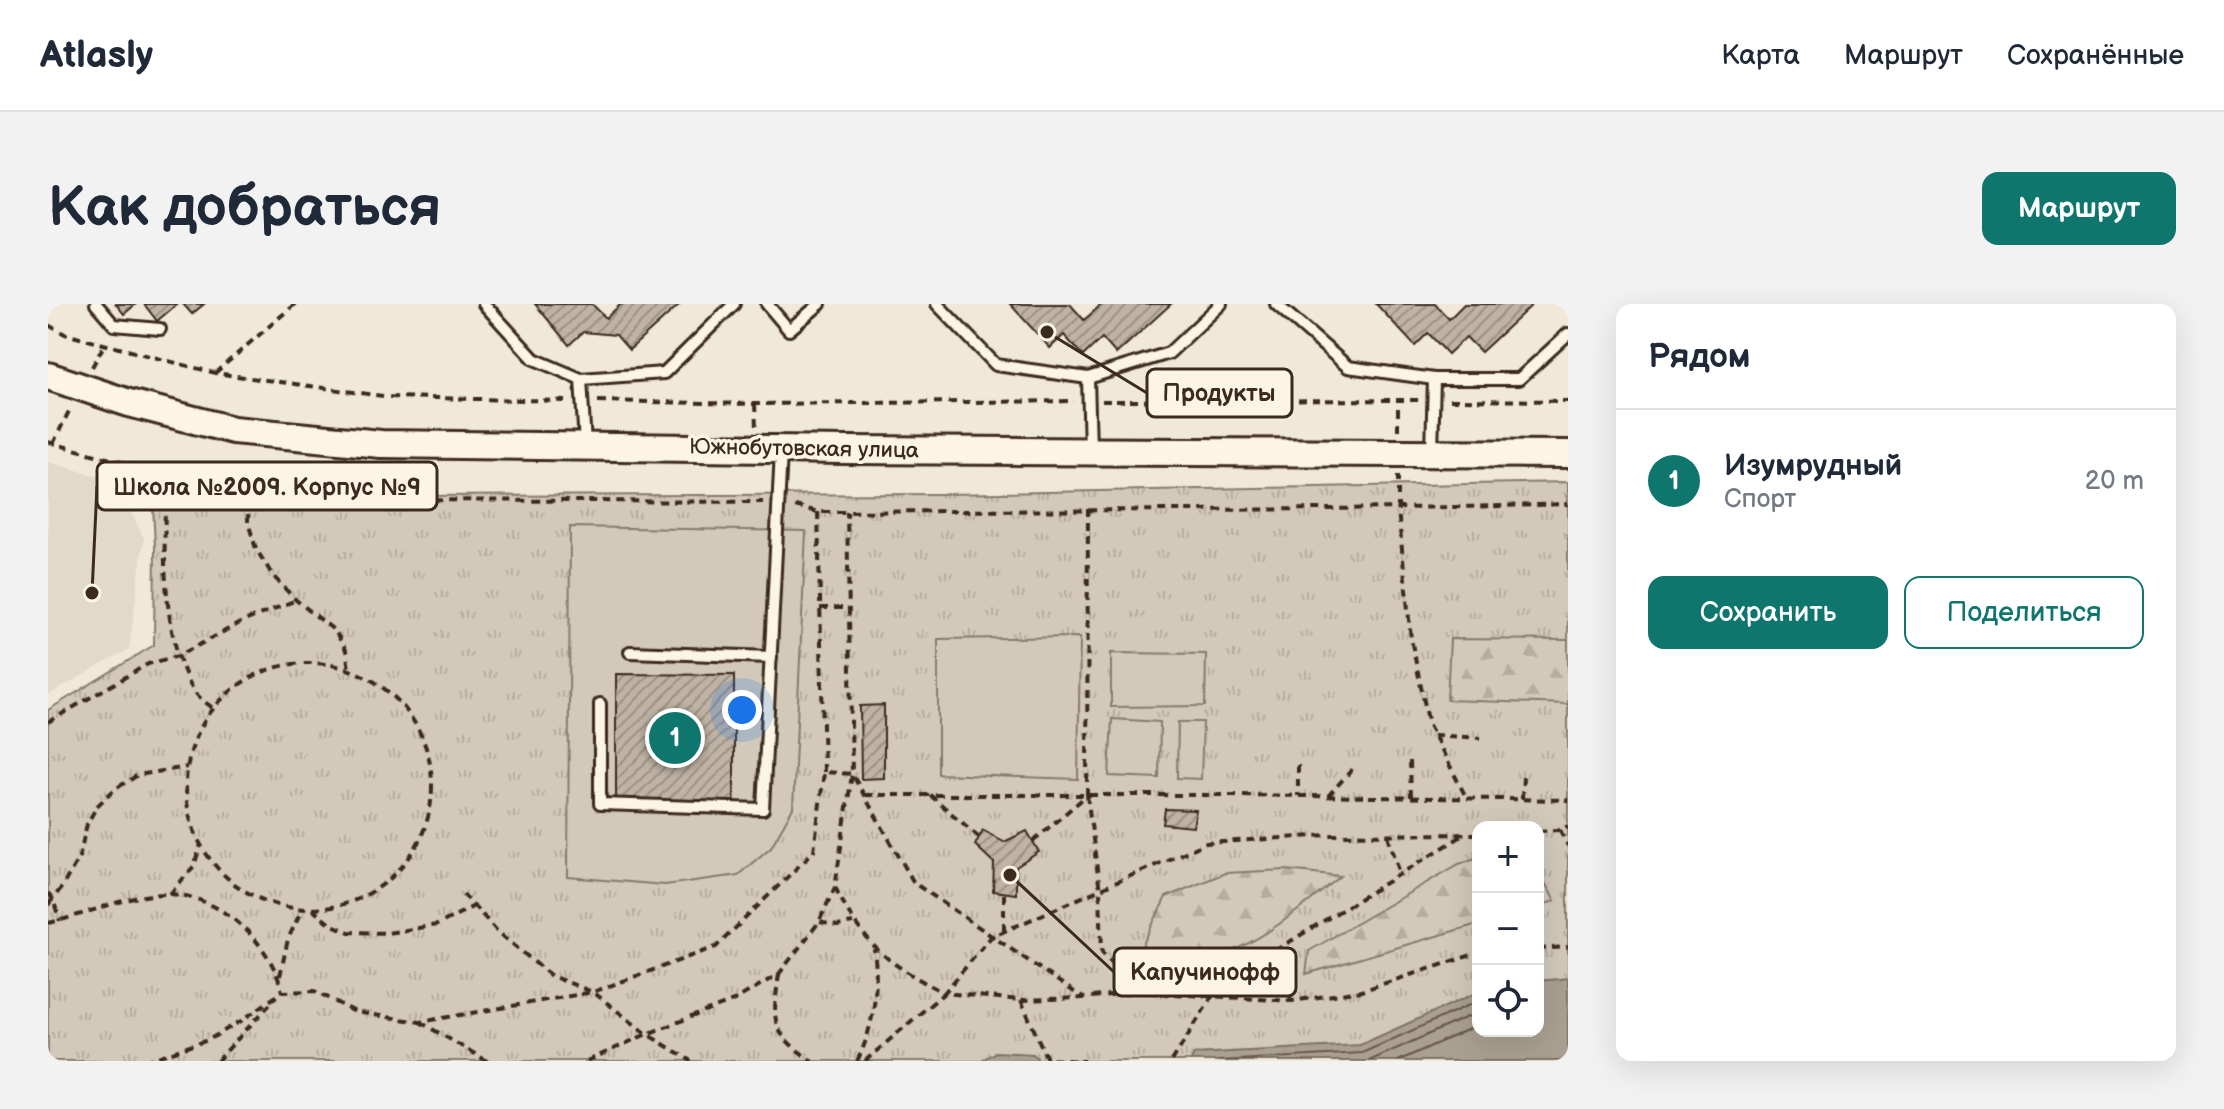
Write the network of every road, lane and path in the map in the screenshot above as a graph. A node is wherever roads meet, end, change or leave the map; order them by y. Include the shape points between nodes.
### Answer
1 (96, 304) edge
2 (295, 304) edge
3 (484, 304) edge
4 (734, 304) edge
5 (767, 304) edge
6 (820, 304) edge
7 (937, 304) edge
8 (1221, 304) edge
9 (1276, 304) edge
10 (48, 325) edge
11 (160, 329) dead end
12 (1568, 334) edge
13 (215, 373) junction
14 (48, 376) edge
15 (1088, 378) junction
16 (581, 379) junction
17 (1434, 379) junction
18 (1434, 400) junction
19 (582, 401) junction
20 (1089, 401) junction
21 (1568, 401) edge
22 (48, 442) edge
23 (585, 447) junction
24 (781, 449) junction
25 (1090, 451) junction
26 (1432, 453) junction
27 (1568, 454) edge
28 (166, 474) junction
29 (249, 486) junction
30 (778, 502) junction
31 (1568, 504) edge
32 (1088, 509) junction
33 (1398, 510) junction
34 (818, 512) junction
35 (847, 512) junction
36 (296, 600) junction
37 (820, 608) junction
38 (848, 608) junction
39 (630, 652) dead end
40 (178, 656) junction
41 (771, 657) junction
42 (349, 669) junction
43 (600, 704) dead end
44 (213, 708) junction
45 (48, 722) edge
46 (1434, 735) junction
47 (1481, 738) dead end
48 (1410, 761) dead end
49 (1298, 765) dead end
50 (1356, 765) dead end
51 (187, 767) junction
52 (824, 772) junction
53 (852, 774) junction
54 (1523, 777) dead end
55 (865, 795) junction
56 (930, 795) junction
57 (1087, 795) junction
58 (1298, 796) junction
59 (1328, 796) junction
60 (1411, 798) junction
61 (1467, 799) junction
62 (1522, 799) junction
63 (1568, 800) edge
64 (1568, 826) edge
65 (1560, 830) junction
66 (1544, 831) edge
67 (1472, 834) edge
68 (1388, 835) junction
69 (1464, 835) junction
70 (979, 837) dead end
71 (1033, 841) dead end
72 (201, 844) junction
73 (1568, 846) edge
74 (1400, 874) junction
75 (835, 887) junction
76 (1100, 891) junction
77 (1004, 892) dead end
78 (48, 893) edge
79 (170, 894) junction
80 (463, 894) dead end
81 (53, 899) junction
82 (48, 905) edge
83 (474, 906) junction
84 (302, 909) junction
85 (312, 909) junction
86 (60, 921) junction
87 (819, 922) junction
88 (48, 923) edge
89 (853, 923) junction
90 (1004, 931) junction
91 (991, 937) junction
92 (874, 946) junction
93 (1568, 947) edge
94 (1544, 949) edge
95 (1273, 952) junction
96 (1472, 955) edge
97 (779, 974) junction
98 (279, 978) junction
99 (282, 992) junction
100 (593, 992) junction
101 (1139, 992) junction
102 (944, 993) junction
103 (1213, 995) junction
104 (1083, 998) junction
105 (1021, 1000) junction
106 (1292, 1001) junction
107 (420, 1022) junction
108 (647, 1034) junction
109 (145, 1061) edge
110 (217, 1061) edge
111 (487, 1061) edge
112 (587, 1061) edge
113 (691, 1061) edge
114 (812, 1061) edge
115 (857, 1061) edge
116 (865, 1061) edge
117 (1084, 1061) edge
118 (1172, 1061) edge

1 - 11 lane via 114,325
2 - 13 path
3 - 16 lane via 534,359
4 - 16 lane via 664,373
5 - 6 lane via 789,330
7 - 15 lane via 996,365
8 - 15 lane via 1169,353
9 - 17 lane via 1348,367
10 - 13 path
12 - 17 lane via 1519,379
13 - 19 path via 390,397
14 - 23 street, Южнобутовская улица via 233,430 381,444
15 - 20 lane
16 - 19 lane
17 - 18 lane
18 - 20 path
18 - 21 path
18 - 26 lane
19 - 20 path
19 - 23 lane
20 - 25 lane
22 - 28 path
23 - 24 street, Южнобутовская улица
24 - 25 street, Южнобутовская улица
24 - 30 lane
25 - 26 street, Южнобутовская улица
26 - 27 street, Южнобутовская улица
28 - 29 path
28 - 40 path via 163,538
29 - 30 path via 407,500
29 - 36 path via 248,522 256,549
30 - 34 path
30 - 41 lane
31 - 33 path
32 - 33 path
32 - 35 path
32 - 57 path
33 - 46 path via 1411,639
34 - 35 path
34 - 37 path
35 - 38 path
36 - 40 path
36 - 42 path via 335,631
37 - 38 path
37 - 52 path
38 - 53 path
39 - 41 lane
40 - 44 path via 197,695
40 - 45 path via 148,664
41 - 43 lane via 763,809 600,804
42 - 44 path via 306,662 264,671
42 - 85 path via 386,689 415,722 430,762 431,805 417,845 391,879 354,901
44 - 51 path
46 - 47 path
46 - 61 path
48 - 60 path
49 - 58 path
50 - 59 path
51 - 72 path via 188,810
51 - 81 path via 138,775 97,806 79,857
52 - 53 path
52 - 100 path via 814,851 716,947
53 - 55 path
53 - 75 path
54 - 62 path
55 - 56 path
55 - 91 path via 914,883
56 - 57 path
56 - 70 path
57 - 58 path
57 - 71 path
57 - 76 path
58 - 59 path
59 - 60 path
60 - 61 path
61 - 62 path
62 - 63 path
64 - 65 path
65 - 66 path
65 - 73 path
67 - 69 path
68 - 69 path
68 - 74 path
68 - 76 path via 1206,843
69 - 74 path
72 - 79 path via 194,866
72 - 84 path via 216,867 250,894
74 - 95 path
75 - 87 path
75 - 89 path
76 - 90 path
76 - 101 path via 1102,952
77 - 90 path
78 - 81 path
79 - 86 path
79 - 98 path via 192,898 239,923 257,938
80 - 83 path
81 - 82 path
81 - 86 path
83 - 85 path via 437,925 388,933 349,932
83 - 100 path via 551,976
84 - 85 path
84 - 98 path
86 - 88 path
87 - 89 path
87 - 97 path
89 - 92 path
90 - 91 path
91 - 102 path
91 - 104 path
92 - 102 path via 902,971
92 - 115 path via 873,1009
93 - 94 path
95 - 103 path
95 - 106 path
96 - 106 path via 1361,991
97 - 108 path via 733,1001
97 - 114 path via 778,1031
98 - 99 path
99 - 107 path via 315,991 355,1012
99 - 109 path via 208,1040
99 - 110 path
100 - 107 path
100 - 108 path
101 - 103 path
101 - 104 path
102 - 105 path
102 - 116 path
103 - 106 path
103 - 118 path
104 - 105 path
105 - 117 path via 1047,1059
107 - 111 path
108 - 112 path
108 - 113 path

